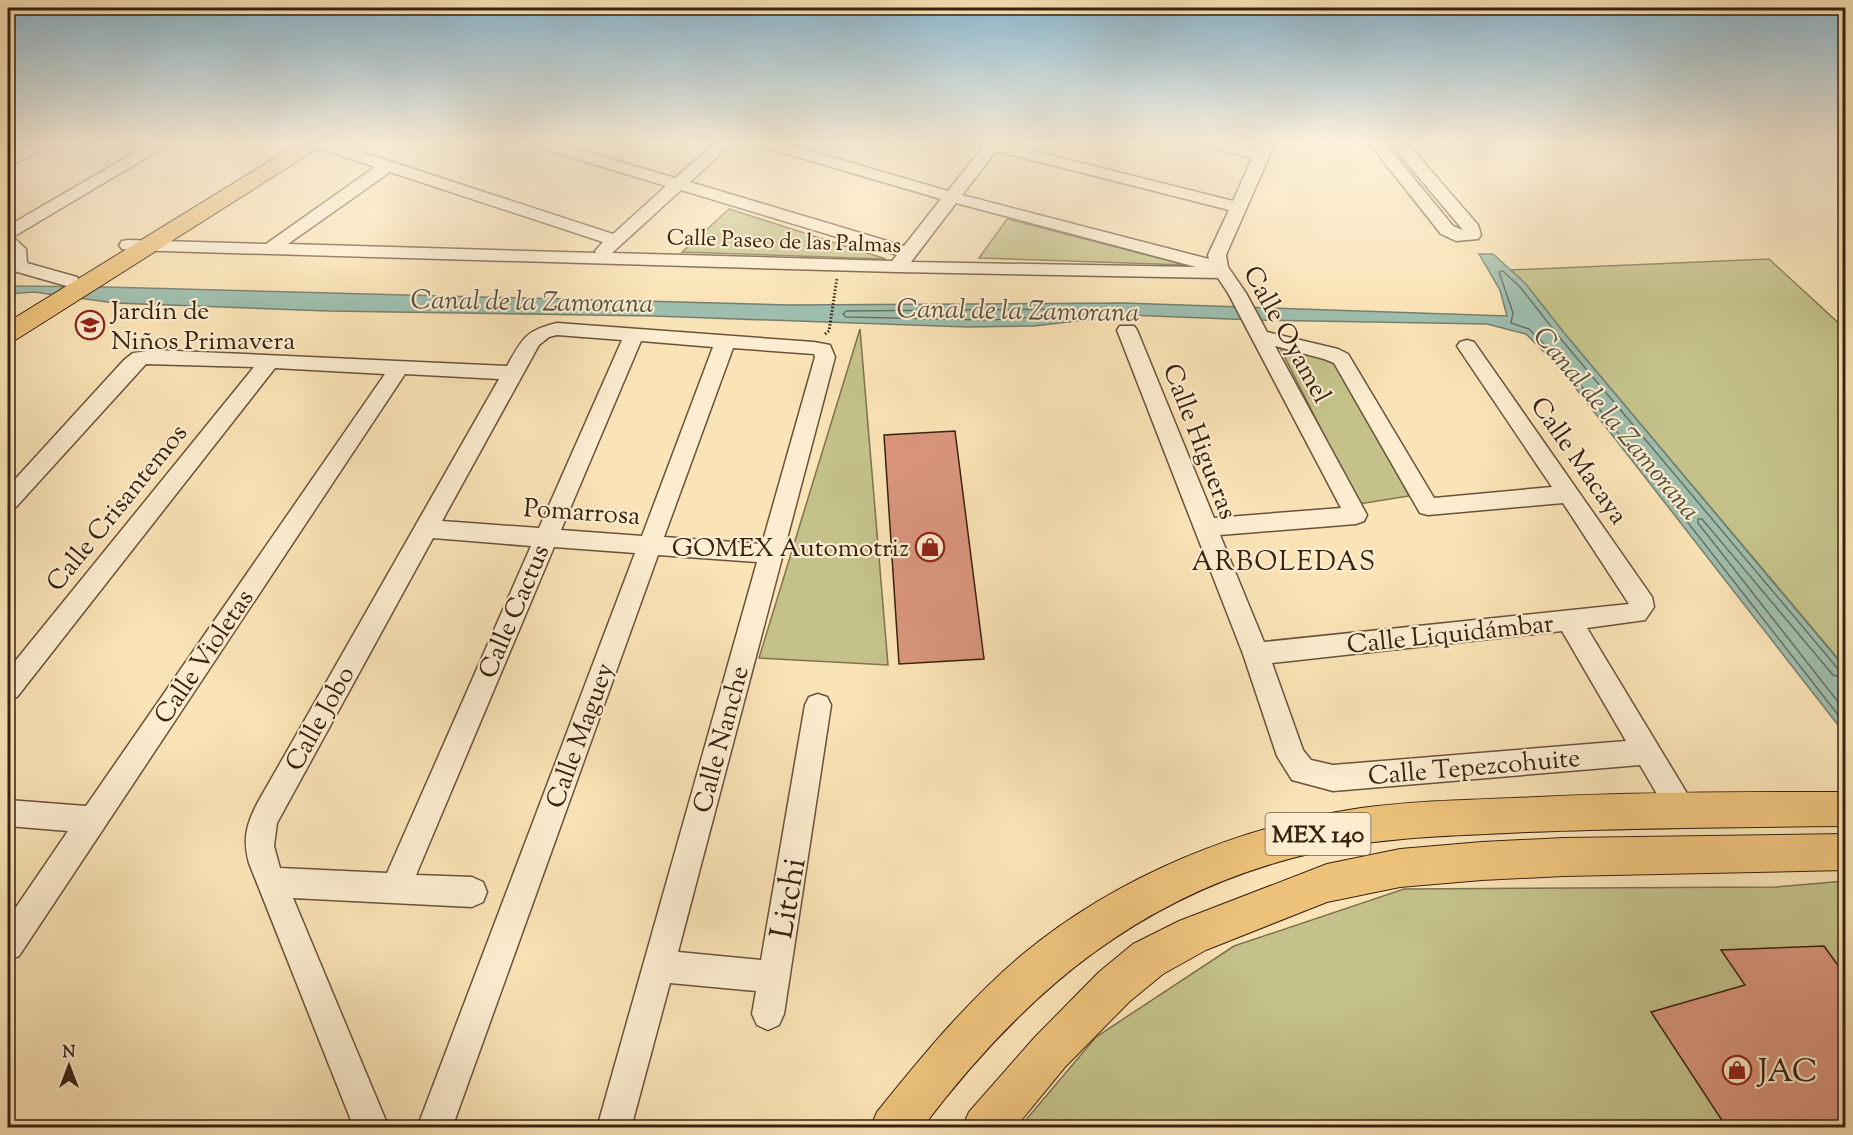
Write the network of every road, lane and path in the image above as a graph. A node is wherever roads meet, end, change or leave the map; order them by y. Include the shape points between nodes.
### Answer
1 (72, 196) edge
2 (205, 196) edge
3 (232, 196) edge
4 (345, 196) edge
5 (479, 196) edge
6 (663, 196) edge
7 (716, 196) edge
8 (948, 196) edge
9 (1195, 196) edge
10 (1243, 196) edge
11 (1419, 196) edge
12 (1444, 196) edge
13 (952, 197) junction
14 (1238, 207) junction
15 (8, 233) edge
16 (615, 240) junction
17 (8, 241) edge
18 (128, 244) junction
19 (152, 246) junction
20 (270, 249) junction
21 (908, 253) junction
22 (596, 259) junction
23 (839, 266) junction
24 (897, 267) junction
25 (1221, 270) junction
26 (73, 284) junction
27 (41, 306) junction
28 (8, 319) edge
29 (1252, 322) junction
30 (831, 324) dead end
31 (1127, 330) dead end
32 (8, 333) edge
33 (634, 334) junction
34 (725, 342) junction
35 (1467, 346) dead end
36 (270, 361) junction
37 (400, 368) junction
38 (514, 373) junction
39 (1569, 494) junction
40 (8, 501) edge
41 (1204, 528) junction
42 (425, 529) junction
43 (545, 537) junction
44 (649, 544) junction
45 (771, 554) junction
46 (1642, 607) joint
47 (1569, 621) junction
48 (1256, 654) junction
49 (8, 689) edge
50 (818, 705) dead end
51 (1647, 752) junction
52 (1302, 771) joint
53 (1681, 809) junction
54 (1845, 809) edge
55 (8, 813) edge
56 (92, 820) junction
57 (1845, 852) edge
58 (272, 882) junction
59 (394, 889) junction
60 (472, 892) dead end
61 (8, 945) edge
62 (658, 966) junction
63 (774, 977) junction
64 (768, 1014) dead end
65 (372, 1128) edge
66 (434, 1128) edge
67 (614, 1128) edge
68 (893, 1128) edge
69 (985, 1128) edge

1 - 15 street
2 - 18 main road
3 - 19 main road
4 - 20 street
5 - 16 street
6 - 16 street
7 - 21 street
8 - 13 street
9 - 14 street
10 - 14 street, Calle Oyamel
11 - 12 street via 1446,230 1455,236 1472,235 1472,229
13 - 21 street
13 - 25 street
14 - 25 street, Calle Oyamel via 1217,255
16 - 22 street
17 - 26 street via 16,249 20,267
18 - 19 street, Calle Paseo de las Palmas
18 - 26 main road
19 - 20 street, Calle Paseo de las Palmas
19 - 26 main road
20 - 22 street, Calle Paseo de las Palmas
21 - 24 street
22 - 23 street, Calle Paseo de las Palmas
23 - 24 street, Calle Paseo de las Palmas
23 - 30 path
24 - 25 street, Calle Paseo de las Palmas
25 - 29 street, Calle Oyamel
26 - 27 main road
27 - 28 main road
27 - 32 main road
29 - 39 street via 1341,359 1428,507
29 - 41 street, Calle Oyamel via 1356,515
31 - 41 street, Calle Higueras
33 - 34 street
33 - 38 street, Calle Jobo via 557,329 543,332 531,341
33 - 43 street, Calle Cactus
34 - 44 street, Calle Maguey
34 - 45 street, Calle Nanche via 823,350 825,357
35 - 39 street, Calle Macaya
36 - 37 street
36 - 40 street via 140,358
36 - 49 street, Calle Crisantemos
37 - 38 street
37 - 56 street, Calle Violetas
38 - 42 street, Calle Jobo
39 - 46 street, Calle Macaya via 1640,597
41 - 48 street, Calle Higueras
42 - 43 street, Pomarrosa
42 - 58 street, Calle Jobo via 261,822 258,846
43 - 44 street, Pomarrosa
43 - 59 street, Calle Cactus
44 - 45 street, Pomarrosa
44 - 66 street, Calle Maguey
45 - 62 street, Calle Nanche
46 - 47 street, Calle Liquidámbar via 1636,613
47 - 48 street, Calle Liquidámbar
47 - 51 street
48 - 52 street, Calle Higueras via 1291,756
50 - 63 street, Litchi
51 - 52 street, Calle Tepezcohuite via 1333,778
51 - 53 street
53 - 54 main road, MEX 140
53 - 68 main road, MEX 140 via 1426,819 1360,826 1287,841 1185,878 1133,903 1041,967 994,1008
55 - 56 street
56 - 61 street, Calle Violetas
57 - 69 main road, MEX 140 via 1482,861 1400,868 1327,883 1193,934 1148,959 1114,987 1050,1052
58 - 59 street
58 - 65 street, Calle Jobo
59 - 60 street
62 - 63 street
62 - 67 street, Calle Nanche
63 - 64 street, Litchi

